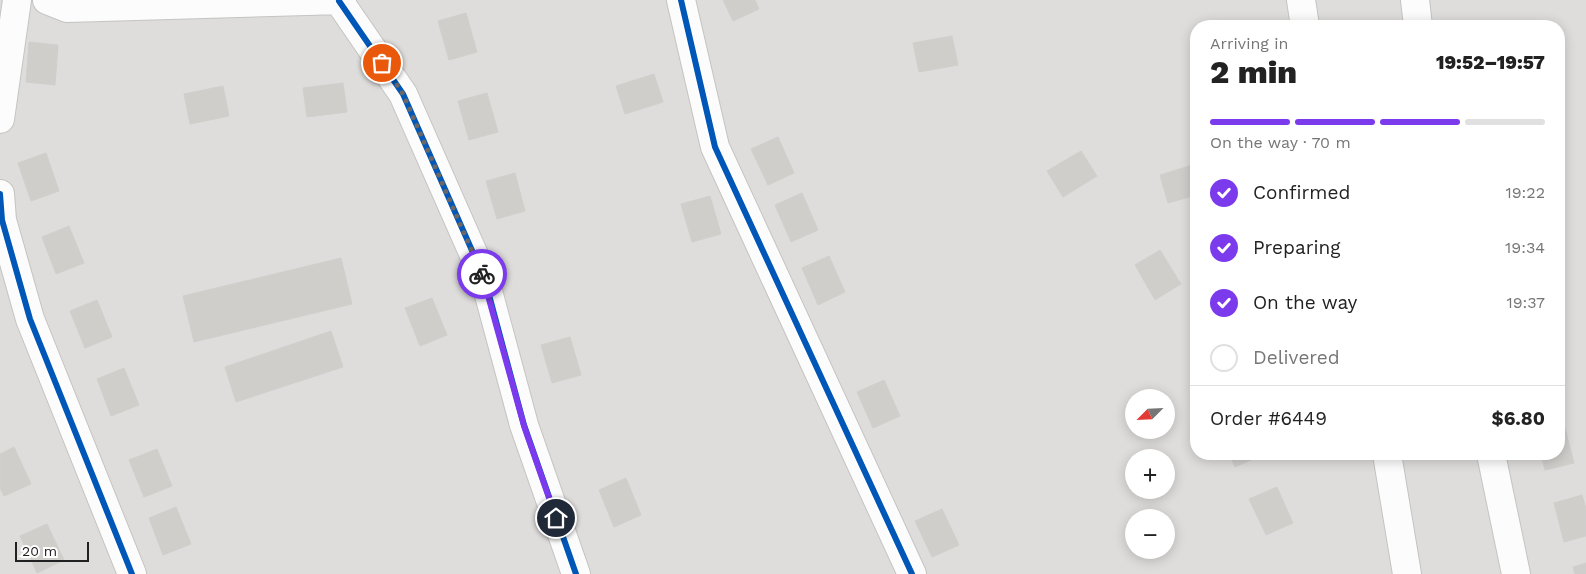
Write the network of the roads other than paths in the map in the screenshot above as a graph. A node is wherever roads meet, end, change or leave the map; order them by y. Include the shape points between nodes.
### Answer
1 (17, 0) edge
2 (47, 0) edge
3 (340, 0) edge
4 (681, 0) edge
5 (1301, 0) edge
6 (1414, 0) edge
7 (1304, 20) edge
8 (1417, 20) edge
9 (0, 119) edge
10 (0, 194) edge
11 (1388, 460) edge
12 (1491, 460) edge
13 (132, 574) edge
14 (576, 574) edge
15 (912, 574) edge
16 (1407, 574) edge
17 (1516, 574) edge

1 - 9 street
2 - 3 street via 67,8
3 - 14 street via 403,94 485,280 524,426
4 - 15 street via 715,147
5 - 7 street
6 - 8 street
10 - 13 street via 2,220 30,319
11 - 16 street
12 - 17 street

